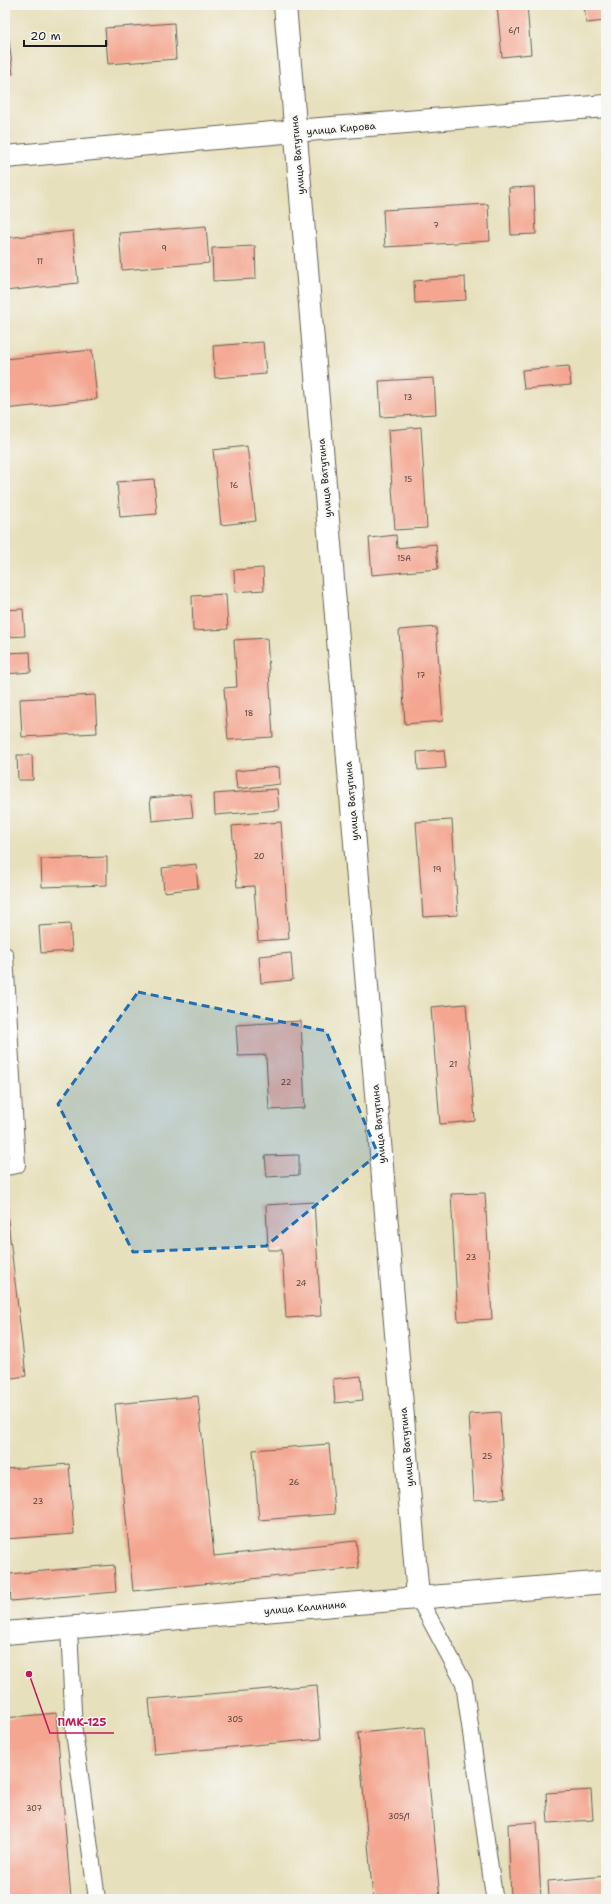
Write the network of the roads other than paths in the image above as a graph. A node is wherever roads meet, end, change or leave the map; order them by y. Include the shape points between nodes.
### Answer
1 (285, 5) edge
2 (606, 106) edge
3 (295, 131) junction
4 (5, 157) edge
5 (5, 955) edge
6 (5, 1167) edge
7 (606, 1582) edge
8 (418, 1597) junction
9 (69, 1628) junction
10 (5, 1633) edge
11 (98, 1899) edge
12 (496, 1899) edge

1 - 3 street, улица Ватутина
2 - 3 street, улица Кирова
3 - 4 street, улица Кирова
3 - 8 street, улица Ватутина
5 - 6 lane via 17,1165
7 - 8 street, улица Калинина
8 - 9 street, улица Калинина
8 - 12 lane via 464,1683
9 - 10 street, улица Калинина
9 - 11 lane via 74,1732

